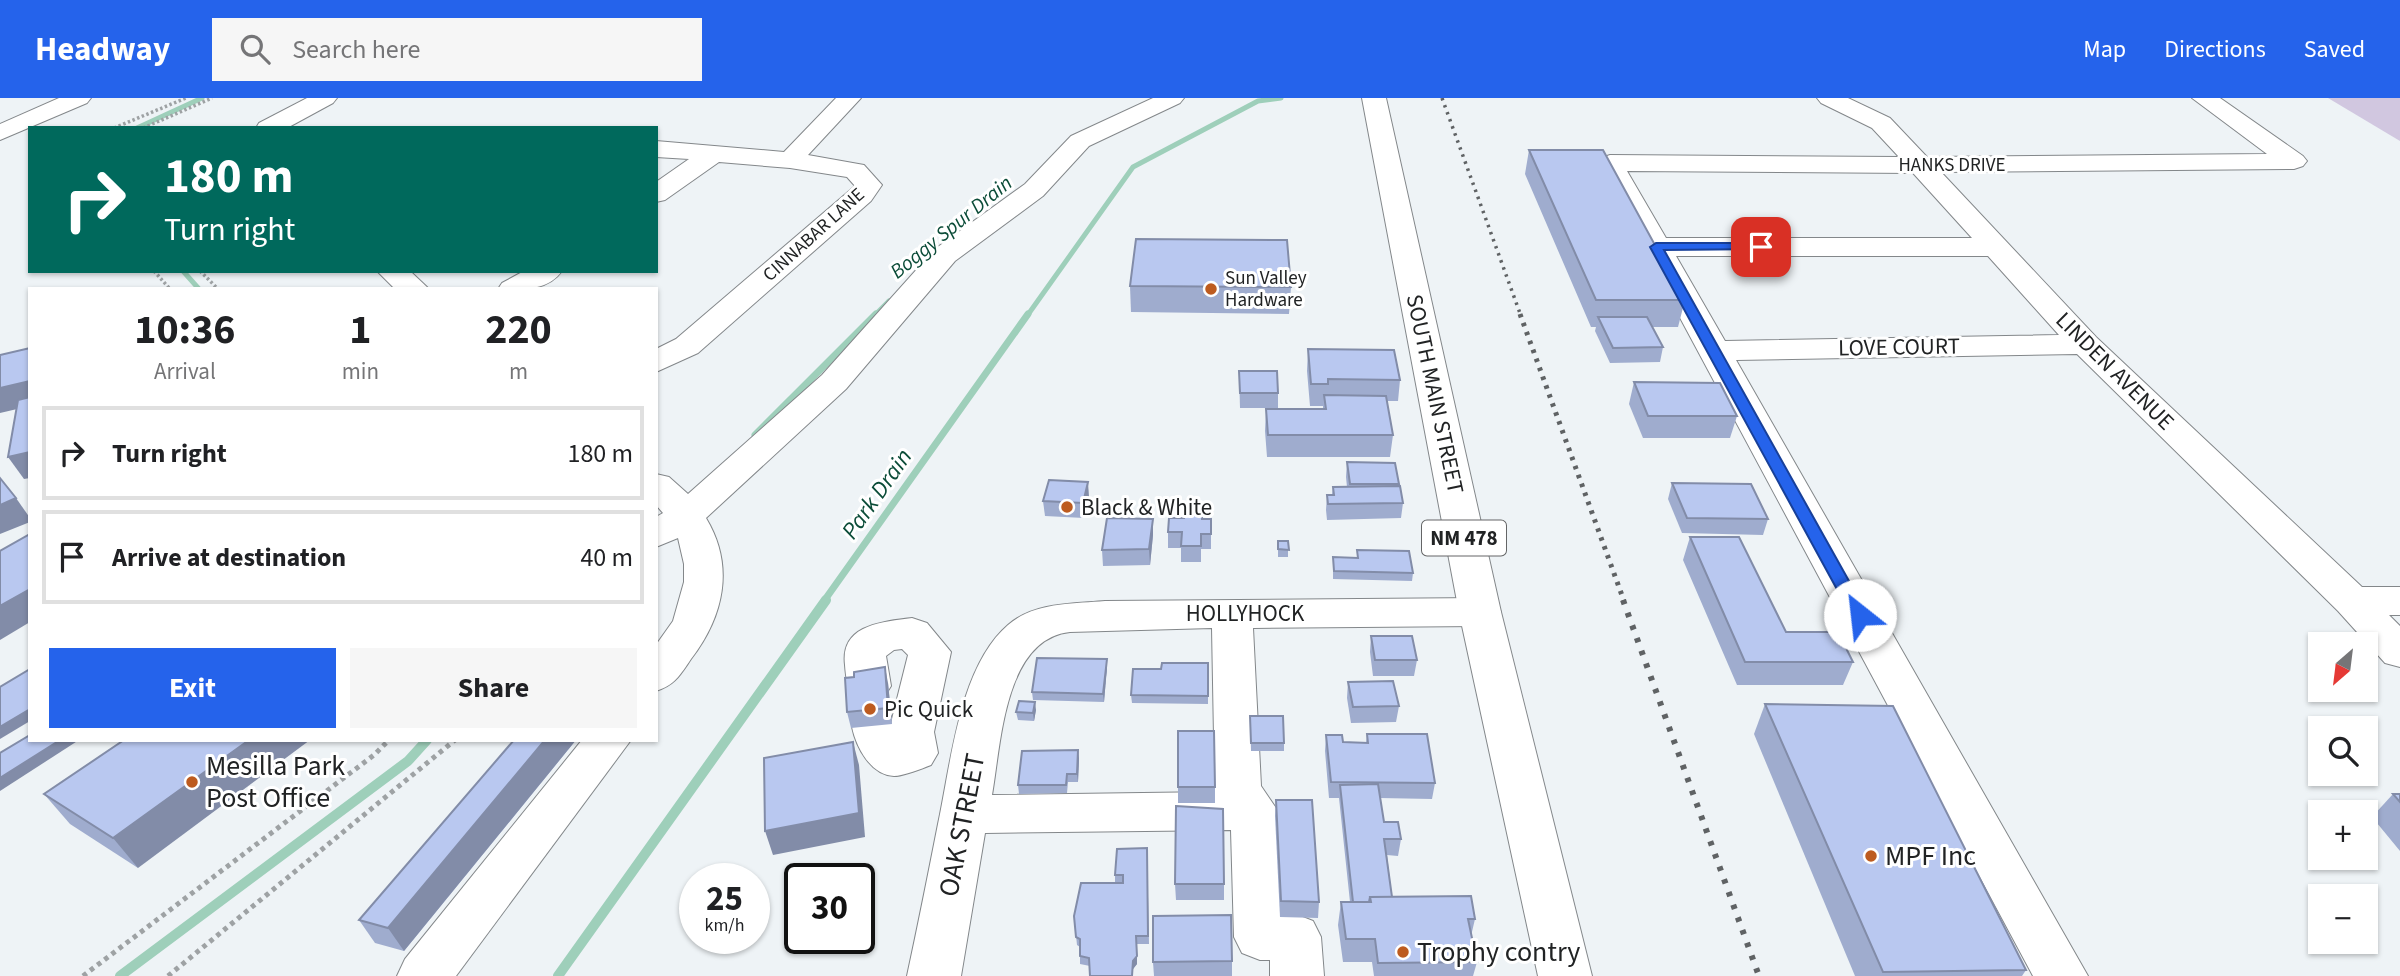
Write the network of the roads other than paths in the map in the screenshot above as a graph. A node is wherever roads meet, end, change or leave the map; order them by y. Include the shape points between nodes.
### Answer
1 (79, 98) edge
2 (325, 98) edge
3 (849, 98) edge
4 (1172, 98) edge
5 (1374, 98) edge
6 (1829, 98) edge
7 (2204, 98) edge
8 (272, 126) edge
9 (3, 129) edge
10 (658, 149) edge
11 (712, 155) junction
12 (790, 160) junction
13 (1919, 165) junction
14 (658, 193) edge
15 (1656, 247) junction
16 (1995, 247) junction
17 (394, 273) edge
18 (543, 273) edge
19 (412, 287) edge
20 (517, 287) edge
21 (2085, 344) junction
22 (1713, 351) junction
23 (658, 361) edge
24 (658, 490) edge
25 (671, 525) edge
26 (2352, 601) junction
27 (2400, 601) edge
28 (1480, 612) junction
29 (1232, 613) junction
30 (1016, 639) joint
31 (2400, 652) edge
32 (658, 672) edge
33 (606, 742) edge
34 (1254, 811) junction
35 (964, 814) junction
36 (424, 976) edge
37 (934, 976) edge
38 (1297, 976) edge
39 (1565, 976) edge
40 (2061, 976) edge

1 - 9 street
2 - 8 street
3 - 12 street
4 - 25 street via 1080,141 1034,190 945,255 834,382
5 - 28 street, SOUTH MAIN STREET / NM 478
6 - 13 street, LINDEN AVENUE via 1881,122
7 - 13 street, HANKS DRIVE via 2294,161
10 - 11 street
11 - 12 street
11 - 14 street
12 - 23 street, CINNABAR LANE via 855,172 869,185 687,346
13 - 15 street, HANKS DRIVE via 1610,163
13 - 16 street, LINDEN AVENUE
15 - 16 street
15 - 22 street
16 - 21 street, LINDEN AVENUE
17 - 19 street
18 - 20 street
21 - 22 street, LOVE COURT
21 - 26 street, LINDEN AVENUE
22 - 40 street
24 - 25 street
25 - 32 street via 702,543 704,588 694,623
26 - 27 street
26 - 31 street, LINDEN AVENUE
28 - 29 street, HOLLYHOCK
28 - 39 street, SOUTH MAIN STREET / NM 478
29 - 30 street, HOLLYHOCK via 1105,615 1048,621
29 - 34 street via 1238,791
30 - 35 street, OAK STREET via 997,669 985,705
33 - 36 street
34 - 35 street
34 - 38 street via 1260,937 1295,937
35 - 37 street, OAK STREET

